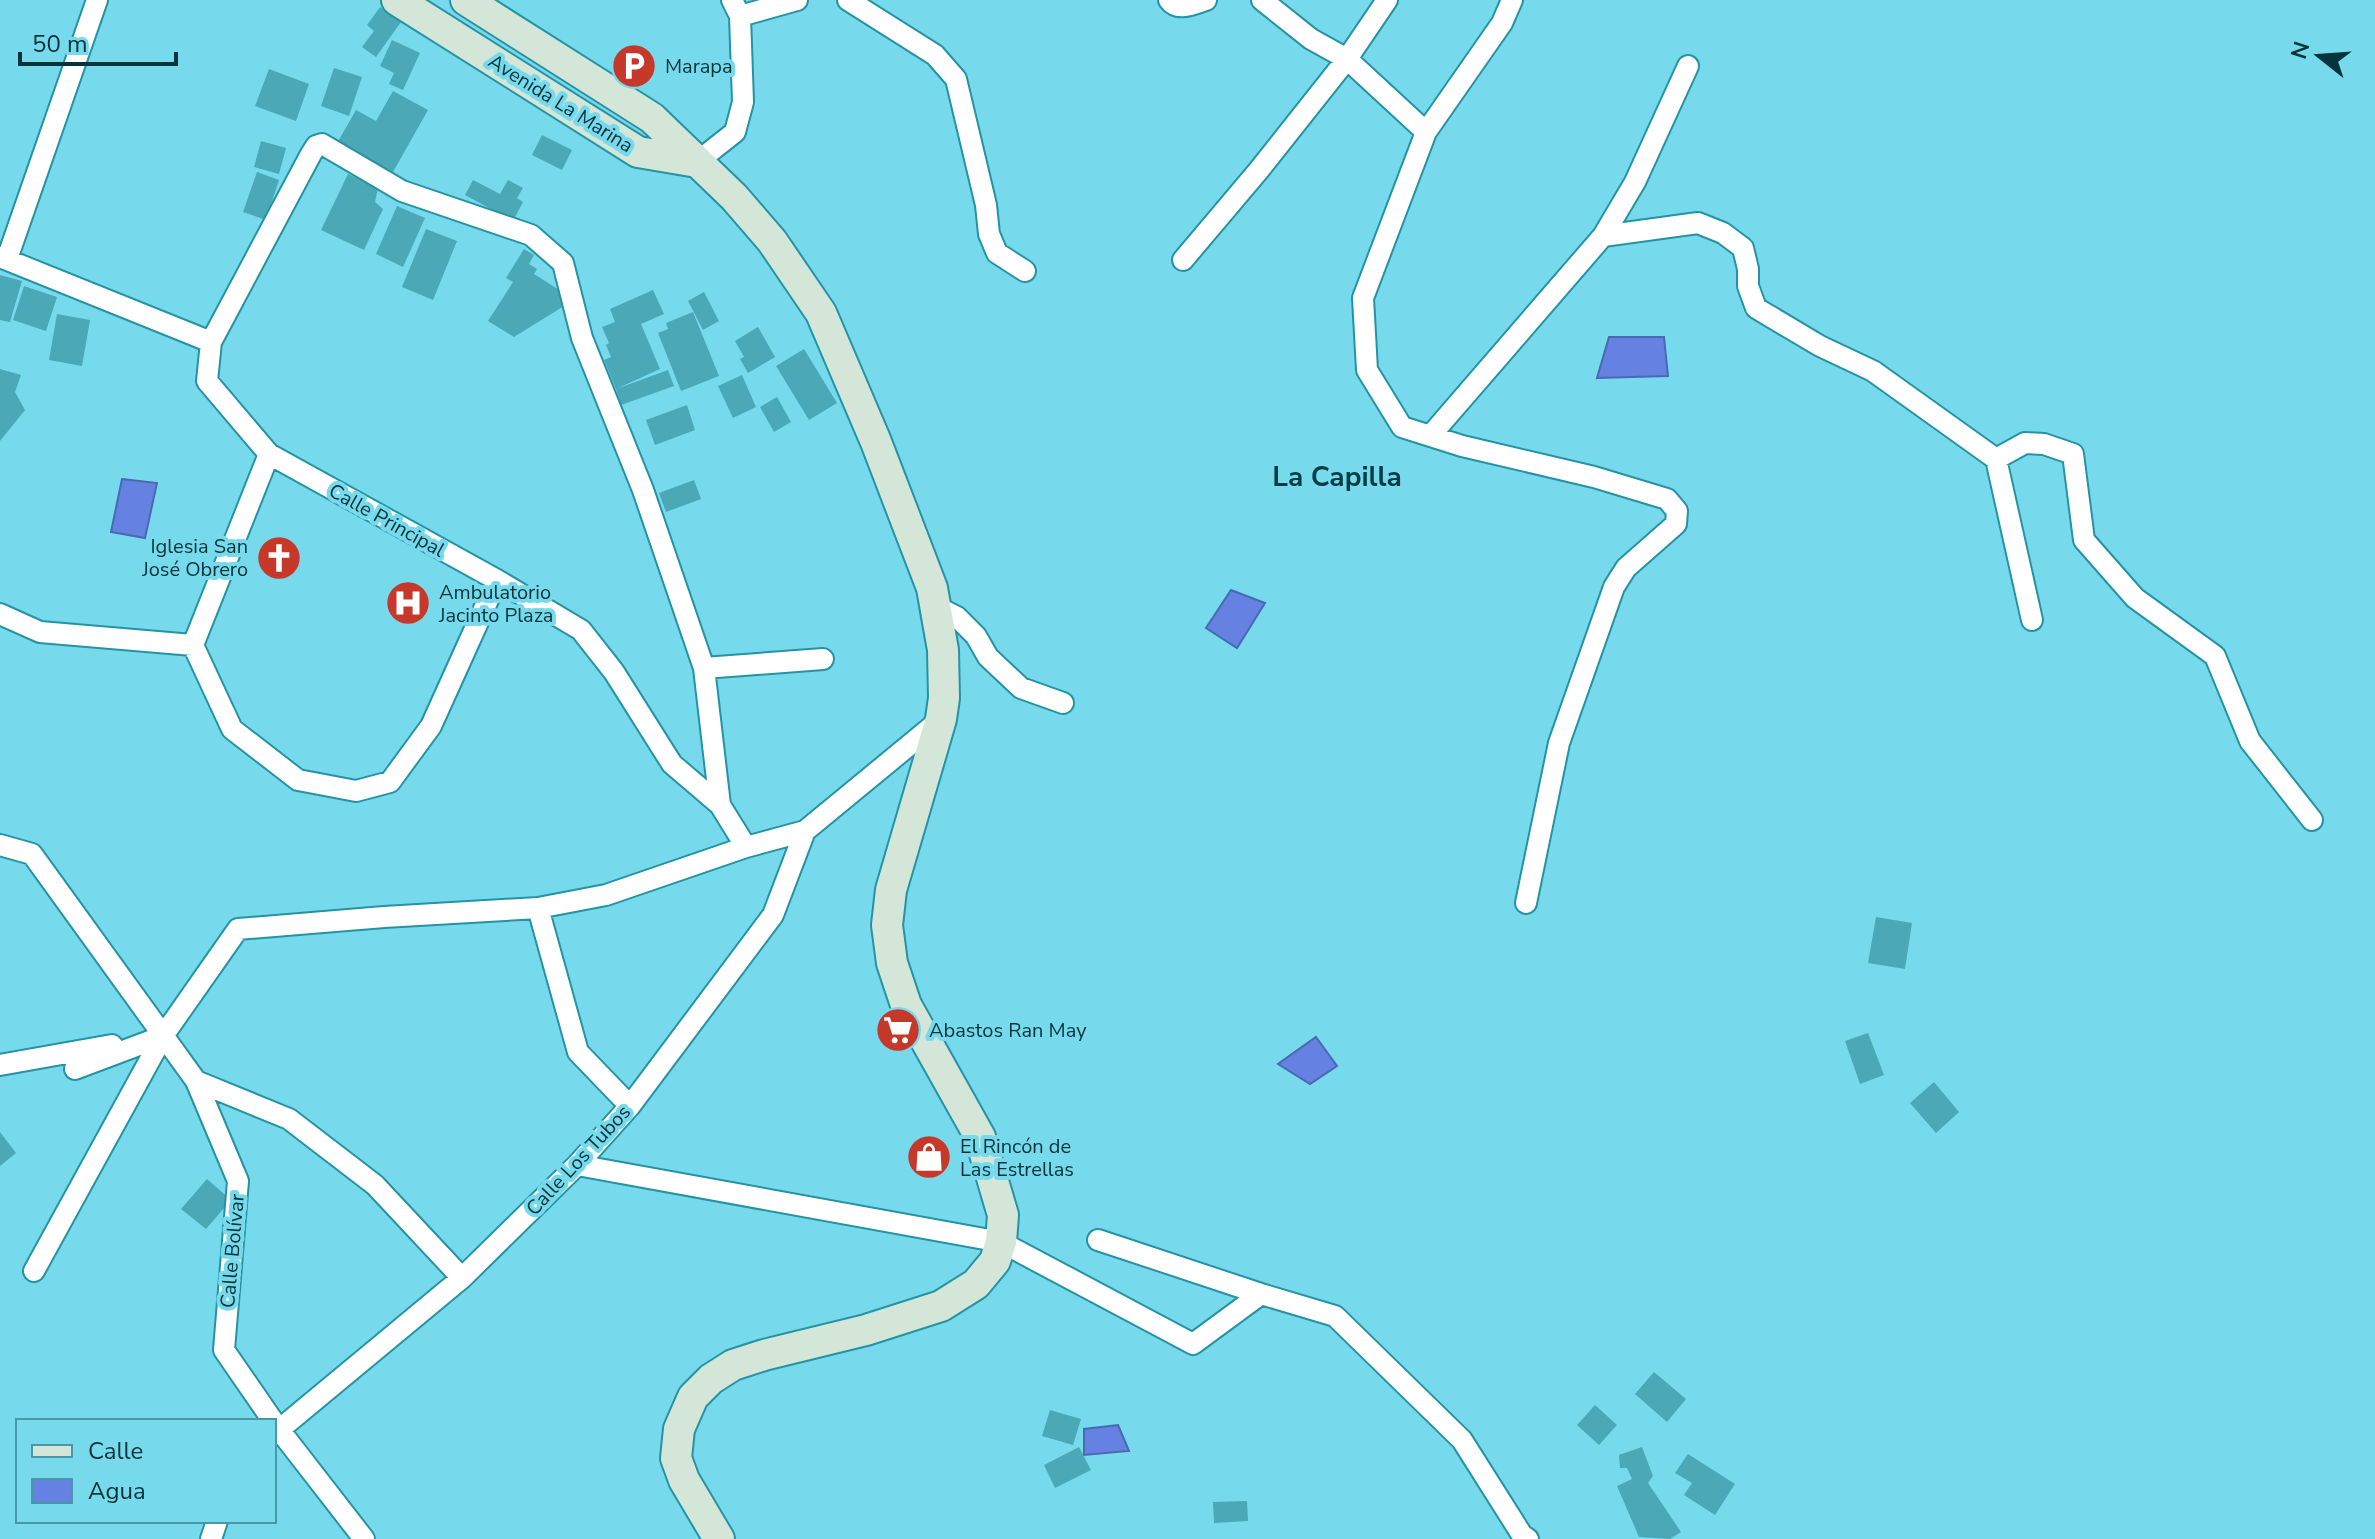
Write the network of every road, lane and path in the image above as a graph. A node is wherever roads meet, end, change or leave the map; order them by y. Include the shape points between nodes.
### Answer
1 (97, 0) edge
2 (397, 0) edge
3 (466, 0) edge
4 (797, 0) edge
5 (848, 0) edge
6 (1169, 0) edge
7 (1206, 0) edge
8 (1262, 0) edge
9 (1387, 0) edge
10 (1512, 0) edge
11 (736, 8) edge
12 (1347, 59) junction
13 (1688, 66) dead end
14 (1426, 132) junction
15 (697, 162) junction
16 (1603, 236) junction
17 (4, 258) edge
18 (1183, 260) dead end
19 (1025, 271) dead end
20 (211, 342) junction
21 (1431, 435) junction
22 (269, 454) junction
23 (1996, 459) junction
24 (497, 580) junction
25 (935, 606) junction
26 (0, 614) edge
27 (2032, 620) dead end
28 (193, 645) junction
29 (823, 659) dead end
30 (704, 668) junction
31 (1063, 703) dead end
32 (941, 719) junction
33 (720, 805) junction
34 (2312, 820) dead end
35 (805, 831) junction
36 (0, 845) edge
37 (746, 847) junction
38 (1526, 903) dead end
39 (538, 908) junction
40 (163, 1036) junction
41 (0, 1065) edge
42 (75, 1069) dead end
43 (196, 1081) junction
44 (630, 1106) junction
45 (577, 1165) junction
46 (1098, 1240) dead end
47 (1001, 1242) junction
48 (34, 1271) dead end
49 (462, 1278) junction
50 (1261, 1294) junction
51 (270, 1419) edge
52 (276, 1426) edge
53 (276, 1428) edge
54 (364, 1539) edge
55 (719, 1539) edge
56 (1528, 1539) edge

1 - 17 street
2 - 15 main road, Avenida La Marina via 638,152
3 - 15 main road, Avenida La Marina via 652,118
4 - 11 street
5 - 19 street via 935,55 956,79 989,234 997,253
6 - 7 street via 1181,7
8 - 12 street via 1311,39
9 - 12 street
10 - 14 street via 1502,23
11 - 15 street via 743,102 735,132
12 - 14 street
12 - 18 street
13 - 16 street via 1635,182
14 - 21 street via 1363,298 1367,370 1402,427
15 - 25 main road via 772,241 821,313 876,442
16 - 21 street
16 - 23 street via 1698,223 1723,233 1743,248 1756,308 1873,371
17 - 20 street
20 - 22 street, Calle Principal via 207,381
20 - 30 street via 316,146 322,144 402,191 531,235 563,263 582,338 643,490
21 - 38 street via 1667,499 1677,511 1676,524 1626,568 1614,587 1559,743
22 - 24 street, Calle Principal
22 - 28 street
23 - 27 street
23 - 34 street via 2025,443 2073,454 2084,540 2135,598 2215,656 2250,741
24 - 28 street via 431,726 390,782 356,791 298,780 232,729
24 - 33 street, Calle Principal via 581,630 672,764
25 - 31 street via 957,617 1021,688
25 - 32 main road via 943,650
26 - 28 street via 40,632
29 - 30 street
30 - 33 street
32 - 35 street
32 - 47 main road via 891,890 887,925 906,1005 980,1137 1003,1215
33 - 37 street, Calle Principal
35 - 37 street
35 - 44 street, Calle Los Tubos via 773,915
36 - 40 street, Calle Bolívar via 32,854
37 - 39 street via 606,895
39 - 40 street via 238,929
39 - 44 street via 578,1052
40 - 41 street
40 - 42 street
40 - 43 street, Calle Bolívar
40 - 48 street
43 - 49 street via 289,1119 375,1185
43 - 51 street, Calle Bolívar via 238,1181 224,1350
44 - 45 street, Calle Los Tubos
45 - 47 street
45 - 49 street, Calle Los Tubos
46 - 50 street
47 - 50 street via 1193,1344
47 - 55 main road via 995,1261 976,1284 941,1306 733,1365 693,1397 679,1429 676,1458
49 - 52 street, Calle Los Tubos
50 - 56 street via 1335,1316 1462,1440
53 - 54 street, Calle Bolívar

